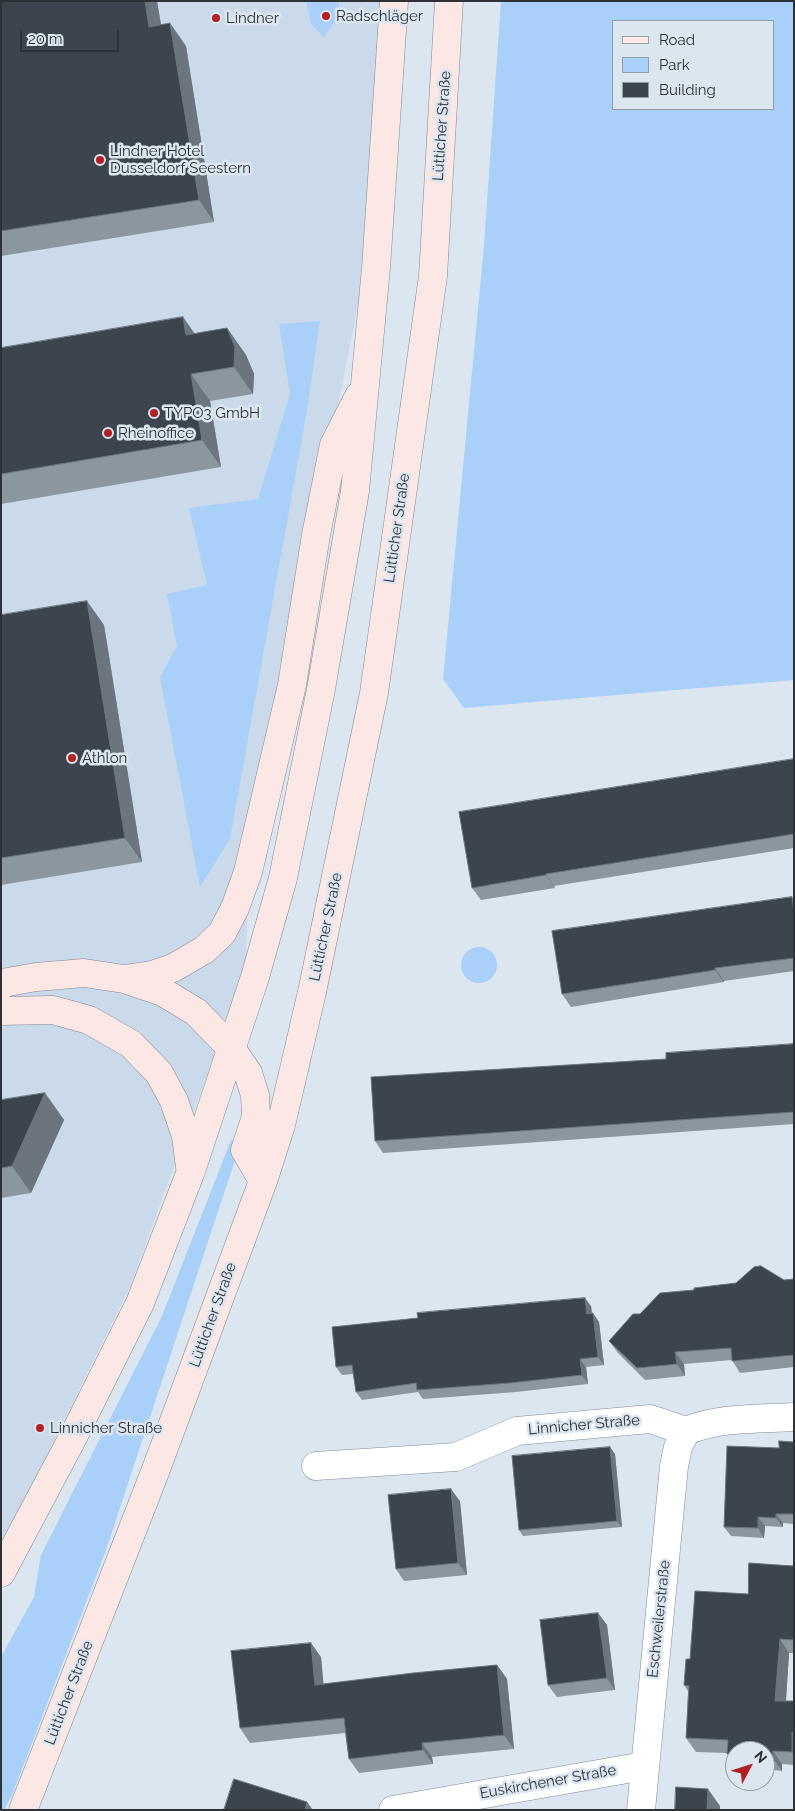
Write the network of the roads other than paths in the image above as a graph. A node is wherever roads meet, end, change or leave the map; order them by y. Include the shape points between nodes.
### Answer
1 (394, 1) edge
2 (450, 1) edge
3 (365, 385) junction
4 (124, 979) junction
5 (1, 985) edge
6 (1, 1011) edge
7 (231, 1048) junction
8 (191, 1171) junction
9 (263, 1181) junction
10 (794, 1416) edge
11 (686, 1431) junction
12 (316, 1466) dead end
13 (1, 1573) edge
14 (644, 1766) junction
15 (23, 1810) edge
16 (393, 1810) edge
17 (641, 1810) edge

1 - 3 main road
2 - 9 main road, Lütticher Straße via 433,276 374,693 312,992 281,1125
3 - 4 main road via 334,445 292,685 248,872 235,908 222,933 204,950 173,968
3 - 7 main road via 353,500 284,878
4 - 5 main road via 84,973 36,977
4 - 7 main road via 163,992 196,1012
6 - 8 main road via 53,1010 89,1020 131,1044 159,1073 174,1101 186,1136
7 - 8 main road
7 - 9 main road via 248,1073 255,1095 256,1117 246,1150
8 - 13 main road via 140,1303
9 - 15 main road, Lütticher Straße via 155,1472
10 - 11 street via 718,1422
11 - 12 street, Linnicher Straße via 650,1419 517,1431 456,1457
11 - 14 street, Eschweilerstraße via 674,1466
14 - 16 street, Euskirchener Straße
14 - 17 street, Eschweilerstraße

